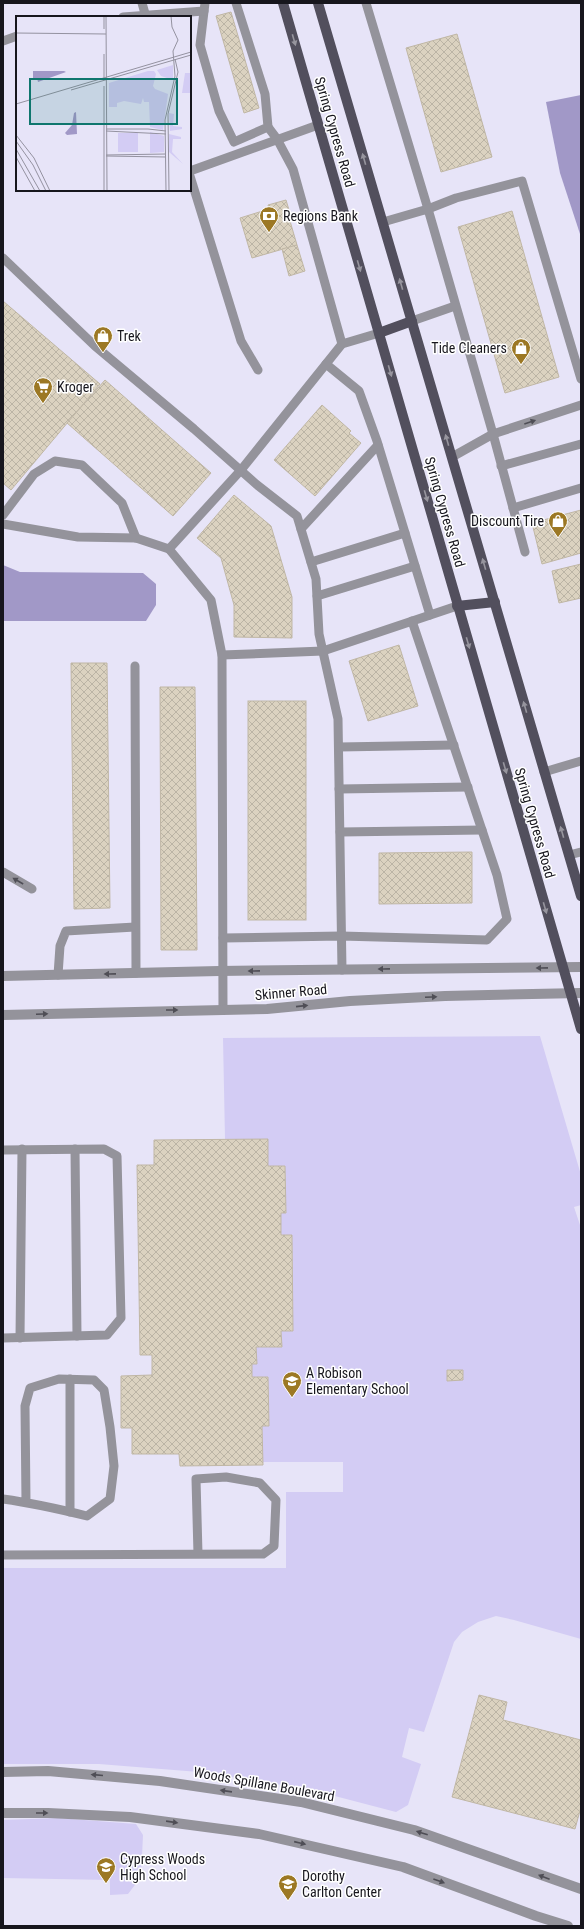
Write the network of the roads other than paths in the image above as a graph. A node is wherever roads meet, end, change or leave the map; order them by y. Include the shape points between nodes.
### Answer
1 (142, 3) edge
2 (236, 3) edge
3 (283, 3) edge
4 (318, 3) edge
5 (366, 3) edge
6 (204, 7) edge
7 (146, 16) edge
8 (16, 36) edge
9 (3, 42) edge
10 (318, 124) junction
11 (268, 127) junction
12 (277, 139) junction
13 (191, 171) edge
14 (191, 179) edge
15 (428, 209) junction
16 (383, 222) junction
17 (3, 258) edge
18 (455, 306) junction
19 (412, 321) junction
20 (379, 333) junction
21 (342, 344) junction
22 (326, 364) junction
23 (258, 370) dead end
24 (581, 379) edge
25 (581, 405) edge
26 (493, 434) junction
27 (581, 444) edge
28 (378, 445) junction
29 (452, 456) junction
30 (502, 466) junction
31 (241, 470) junction
32 (581, 488) edge
33 (513, 508) junction
34 (3, 515) edge
35 (3, 524) edge
36 (301, 529) junction
37 (405, 533) junction
38 (136, 538) junction
39 (169, 549) junction
40 (525, 552) dead end
41 (311, 562) junction
42 (415, 566) junction
43 (317, 596) junction
44 (495, 602) junction
45 (458, 606) junction
46 (430, 615) junction
47 (412, 621) junction
48 (323, 651) junction
49 (222, 655) junction
50 (135, 666) dead end
51 (454, 745) junction
52 (339, 747) junction
53 (581, 758) edge
54 (581, 762) edge
55 (544, 772) junction
56 (468, 787) junction
57 (339, 789) junction
58 (482, 830) junction
59 (340, 832) junction
60 (581, 852) edge
61 (569, 855) junction
62 (3, 872) edge
63 (32, 889) dead end
64 (581, 896) edge
65 (135, 927) junction
66 (342, 936) junction
67 (223, 938) junction
68 (581, 967) edge
69 (563, 968) junction
70 (342, 970) junction
71 (223, 971) junction
72 (136, 973) junction
73 (58, 975) junction
74 (3, 976) edge
75 (570, 992) junction
76 (581, 994) edge
77 (223, 1010) junction
78 (3, 1015) edge
79 (581, 1029) edge
80 (22, 1149) junction
81 (75, 1149) junction
82 (3, 1150) edge
83 (77, 1336) junction
84 (3, 1338) edge
85 (20, 1338) junction
86 (70, 1379) junction
87 (3, 1499) edge
88 (26, 1502) junction
89 (70, 1512) junction
90 (198, 1554) junction
91 (3, 1555) edge
92 (3, 1772) edge
93 (3, 1813) edge
94 (581, 1889) edge
95 (568, 1926) edge

1 - 7 lane
2 - 11 lane via 265,94
3 -> 10 main road, Spring Cypress Road
16 -> 4 main road, Spring Cypress Road
5 - 15 lane
6 - 7 lane
6 - 11 lane via 200,45 219,112 234,142
8 - 9 lane
10 - 12 lane
10 -> 20 main road, Spring Cypress Road
11 - 12 lane
12 - 13 lane
12 - 21 lane via 293,169
14 - 23 lane via 241,341
15 - 16 lane
15 - 18 lane
15 - 24 lane via 456,198 522,181
19 -> 16 main road, Spring Cypress Road
17 - 31 lane via 95,346
18 - 19 lane
18 - 26 lane
19 - 20 main road
29 -> 19 main road, Spring Cypress Road
20 - 21 lane
20 -> 45 main road, Spring Cypress Road
21 - 22 lane
22 - 28 lane via 359,390
22 - 31 lane
26 -> 25 lane
26 - 29 lane
26 - 30 lane
27 - 30 lane
28 - 36 lane
28 - 37 lane
44 -> 29 main road, Spring Cypress Road
30 - 33 lane
31 - 36 lane via 297,516
31 - 39 lane
32 - 33 lane
33 - 40 lane
34 - 38 lane via 34,474 55,461 82,465 122,504
35 - 38 lane via 78,537
36 - 41 lane
37 - 41 lane
37 - 42 lane
38 - 39 lane
39 - 49 lane via 212,600
41 - 43 lane
42 - 43 lane
42 - 46 lane
43 - 48 lane via 319,634
44 - 45 main road
55 -> 44 main road, Spring Cypress Road
45 - 46 lane
45 -> 69 main road, Spring Cypress Road
46 - 47 lane
47 - 48 lane
47 - 51 lane
48 - 49 lane
48 - 52 lane via 338,718
49 - 67 lane
50 - 65 lane
51 - 52 lane
51 - 56 lane
52 - 57 lane
53 - 54 lane
54 - 55 lane
61 -> 55 main road, Spring Cypress Road
56 - 57 lane
56 - 58 lane
57 - 59 lane
58 - 59 lane
58 - 66 lane via 497,875 507,919 487,940
59 - 66 lane
60 - 61 lane
61 - 64 main road, Spring Cypress Road
63 -> 62 lane
65 - 72 lane
65 - 73 lane via 66,931 60,946
66 - 67 lane
66 - 70 lane
67 - 71 lane
68 - 69 street, Skinner Road
69 -> 70 street, Skinner Road
69 - 75 main road, Spring Cypress Road
70 -> 71 street, Skinner Road
71 - 72 street, Skinner Road
71 - 77 lane
72 -> 73 street, Skinner Road
73 - 74 street, Skinner Road
75 - 76 street, Skinner Road
77 -> 75 street, Skinner Road via 445,996
75 - 79 main road, Spring Cypress Road
78 -> 77 street, Skinner Road
80 - 81 lane
80 - 82 lane
80 - 85 lane
81 - 83 lane
81 - 83 lane via 104,1149 117,1156 121,1318 107,1335
83 - 85 lane
84 - 85 lane
86 - 88 lane via 59,1379 30,1388 25,1406
86 - 89 lane
86 - 89 lane via 94,1380 104,1390 114,1466 110,1499 87,1516
87 - 88 lane
88 - 89 lane
90 - 90 lane via 263,1554 274,1546 276,1500 260,1483 226,1477 196,1479
90 - 91 lane
94 -> 92 street, Woods Spillane Boulevard via 427,1835 301,1802 160,1781 48,1771
93 -> 95 street via 130,1817 259,1834 402,1867

